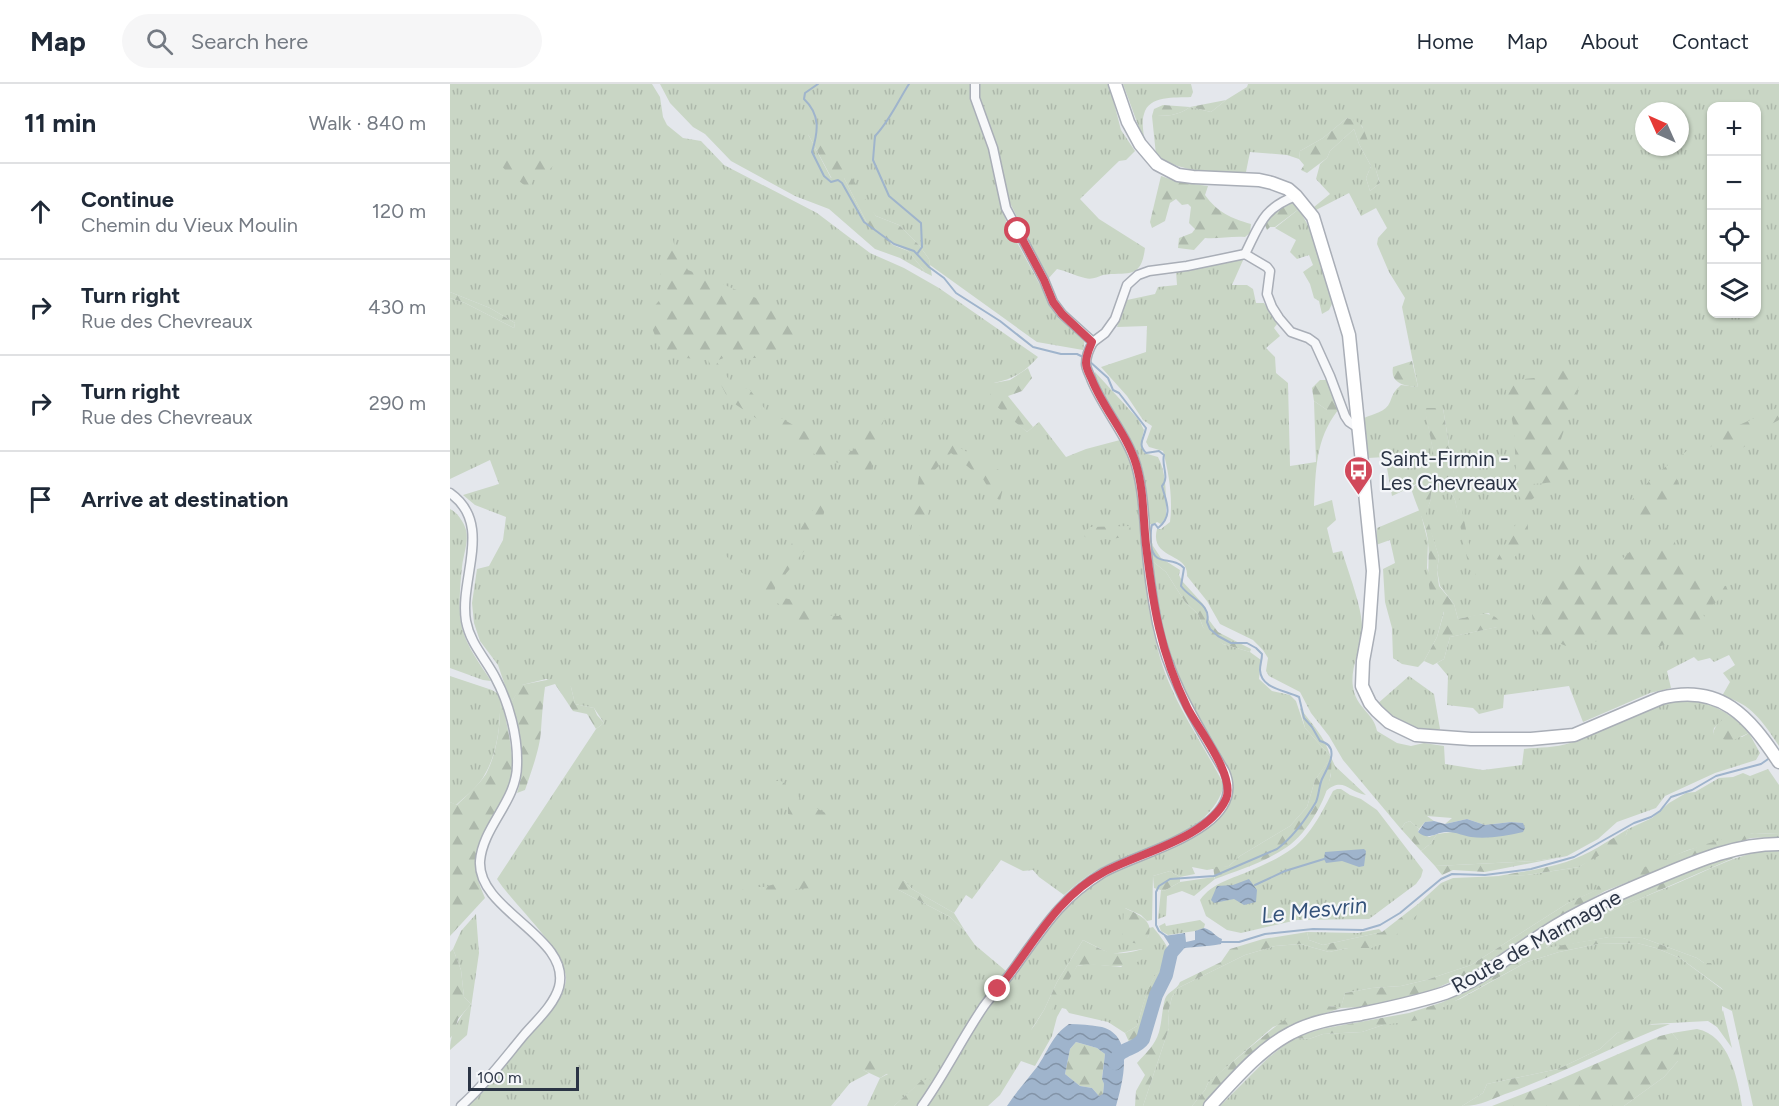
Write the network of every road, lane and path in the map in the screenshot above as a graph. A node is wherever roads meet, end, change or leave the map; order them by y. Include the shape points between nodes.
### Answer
1 (975, 84) edge
2 (1115, 84) edge
3 (1296, 196) junction
4 (1245, 254) junction
5 (1092, 342) junction
6 (1358, 428) junction
7 (450, 493) edge
8 (450, 502) edge
9 (465, 507) junction
10 (1776, 757) edge
11 (1779, 844) edge
12 (461, 1106) edge
13 (922, 1106) edge
14 (1210, 1106) edge

1 - 5 street via 975,98 993,148 1006,208 1053,302
2 - 3 main road via 1140,144 1166,170 1193,177 1259,180 1288,189
3 - 4 street via 1270,209
3 - 6 main road via 1313,217 1349,334
4 - 5 street via 1138,275 1127,285 1106,333
4 - 6 street via 1267,267 1267,294 1272,307 1291,333 1315,343 1345,416
5 - 13 street via 1087,358 1094,387 1131,450 1143,495 1146,545 1161,644 1187,707 1228,779 1228,793 1220,808 1196,830 1102,873 1064,902 985,1005
6 - 10 main road via 1372,571 1362,686 1370,703 1389,722 1431,738 1558,738 1582,732 1661,698 1689,695 1725,704 1746,717
7 - 9 street
8 - 9 street
9 - 12 street via 473,540 465,600 467,623 472,641 505,700 512,720 517,764 516,779 481,850 482,876 494,897 553,955 560,978 548,1006
11 - 14 main road, Route de Marmagne via 1744,846 1629,889 1562,922 1447,992 1297,1030 1264,1052

